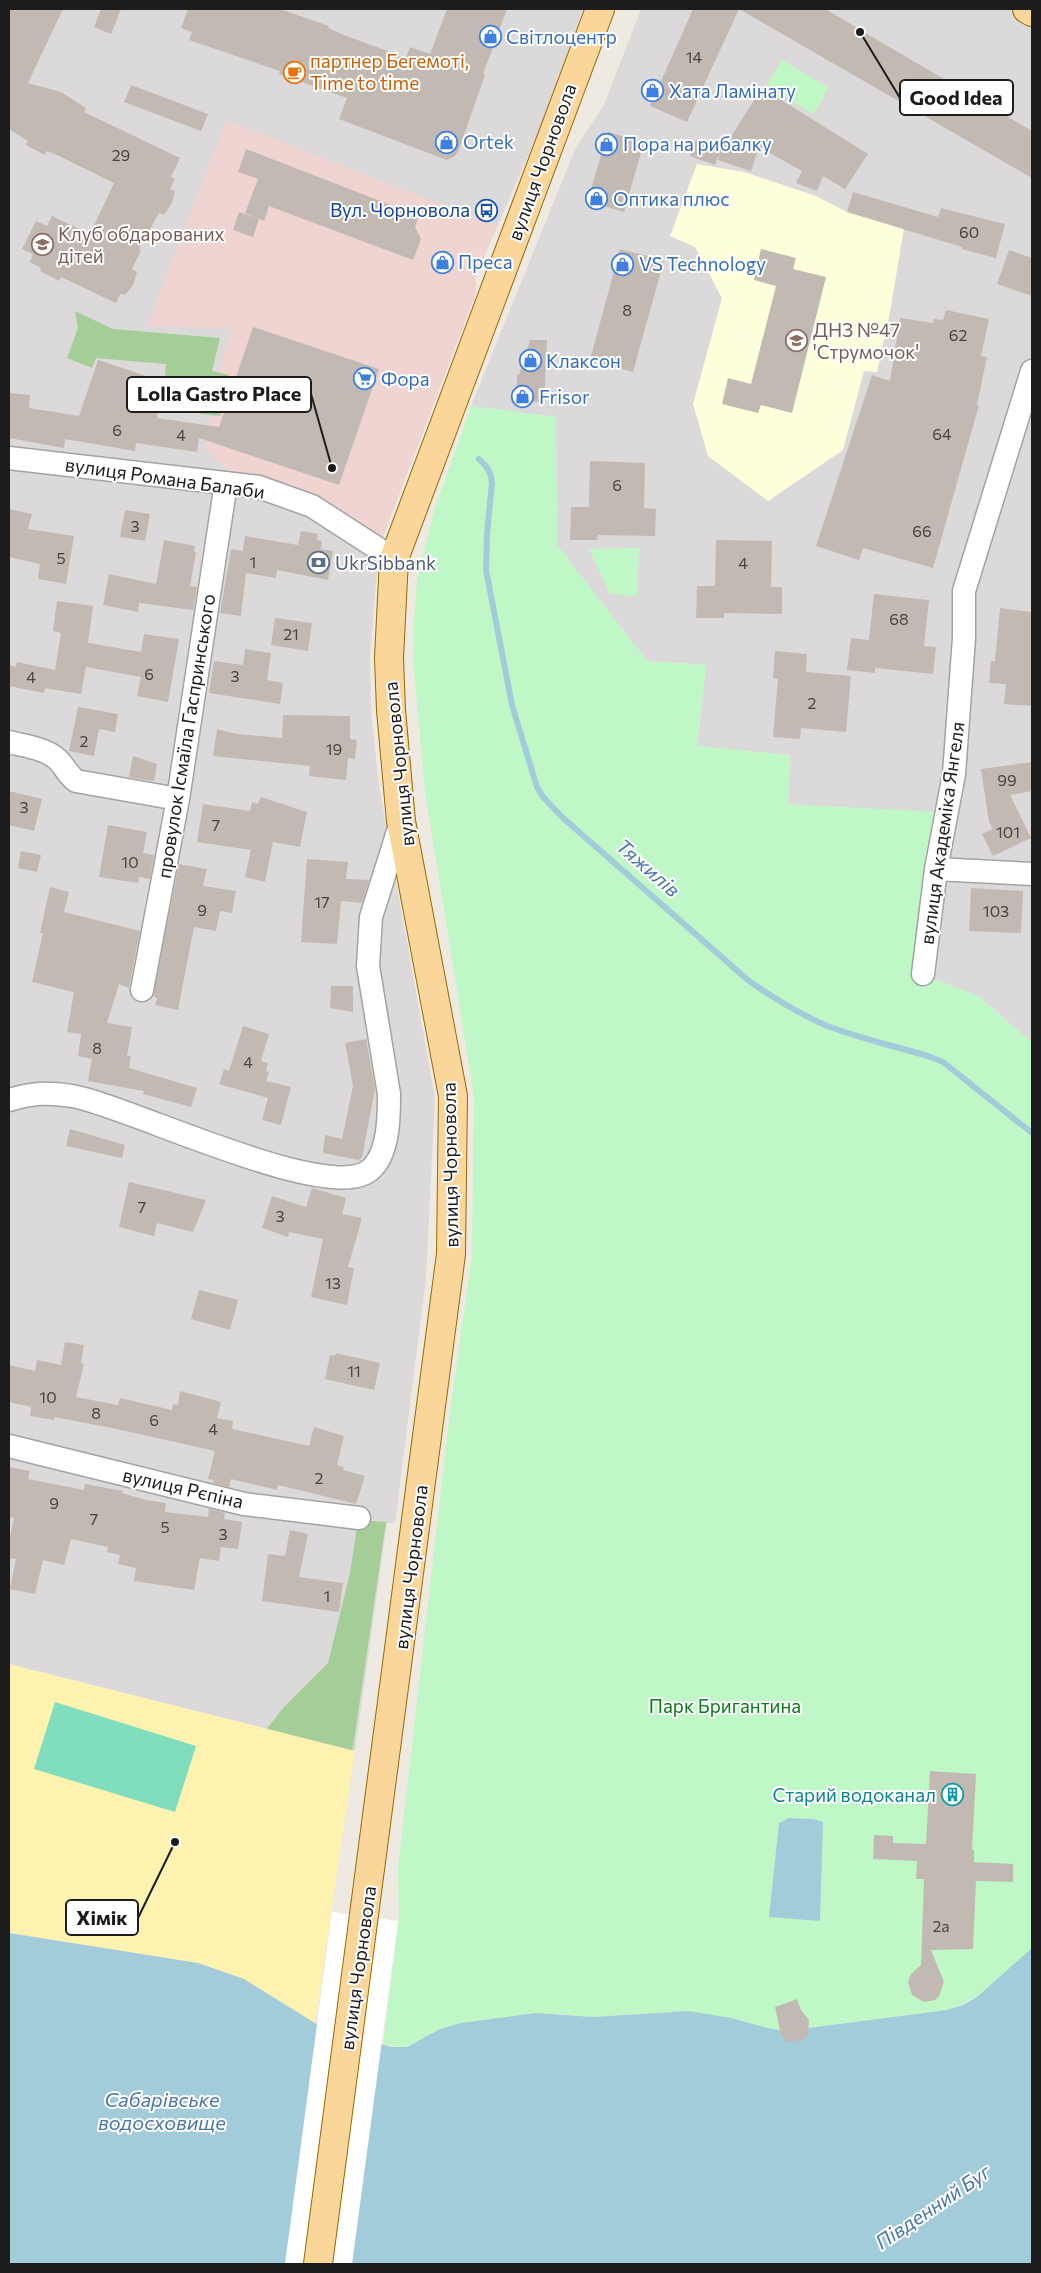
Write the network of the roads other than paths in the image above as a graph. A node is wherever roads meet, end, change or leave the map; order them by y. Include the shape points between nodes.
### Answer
1 (600, 9) edge
2 (1027, 9) edge
3 (1032, 12) edge
4 (1032, 372) edge
5 (9, 458) edge
6 (226, 483) junction
7 (394, 559) junction
8 (9, 742) edge
9 (178, 799) junction
10 (401, 821) junction
11 (936, 869) junction
12 (1032, 874) edge
13 (923, 974) dead end
14 (142, 990) dead end
15 (9, 1100) edge
16 (9, 1446) edge
17 (359, 1518) dead end
18 (318, 2264) edge

1 - 7 main road, вулиця Чорновола
2 - 3 main road
4 - 11 street, вулиця Академіка Янгеля via 964,592 964,638 954,774
5 - 6 street, вулиця Романа Балаби
6 - 7 street, вулиця Романа Балаби via 259,487 312,506
6 - 9 street, провулок Ісмаїла Гаспринського
7 - 10 main road, вулиця Чорновола via 389,658
8 - 9 street via 48,752 76,781
9 - 14 street, провулок Ісмаїла Гаспринського
10 - 15 street via 371,917 368,966 389,1094 389,1114 382,1151 371,1170 351,1178 327,1178 266,1164 116,1108 73,1096 33,1093
10 - 18 main road, вулиця Чорновола via 453,1096 451,1254
11 - 12 street
11 - 13 street, вулиця Академіка Янгеля
16 - 17 street, вулиця Рєпіна via 244,1504

